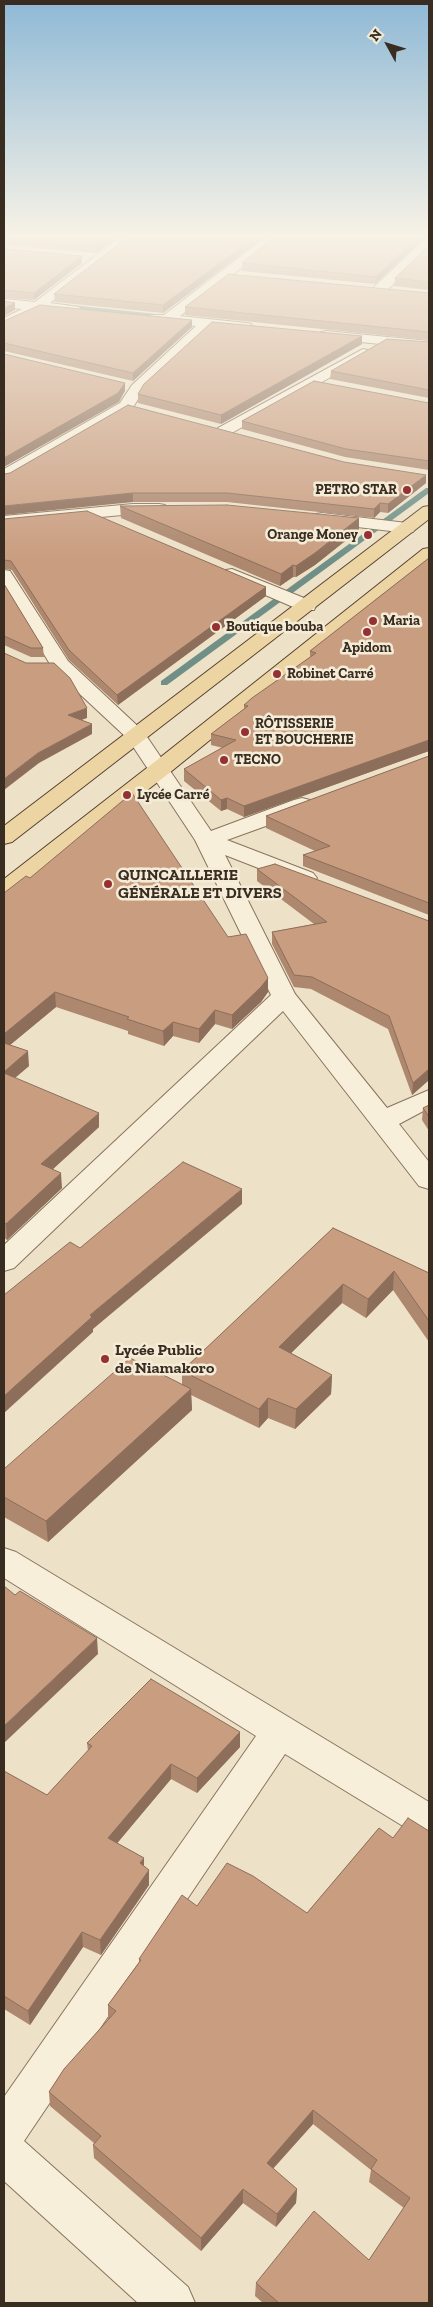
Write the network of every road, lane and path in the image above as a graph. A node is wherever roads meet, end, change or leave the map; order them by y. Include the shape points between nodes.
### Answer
1 (184, 346) edge
2 (375, 346) edge
3 (313, 382) junction
4 (118, 384) edge
5 (332, 386) edge
6 (138, 388) junction
7 (126, 406) junction
8 (144, 411) edge
9 (206, 426) edge
10 (224, 431) junction
11 (243, 436) edge
12 (4, 476) edge
13 (180, 509) edge
14 (429, 511) edge
15 (91, 513) junction
16 (306, 516) edge
17 (4, 521) edge
18 (407, 528) junction
19 (127, 529) edge
20 (429, 553) edge
21 (217, 567) edge
22 (4, 575) edge
23 (306, 606) junction
24 (35, 665) edge
25 (60, 665) junction
26 (136, 735) junction
27 (160, 769) junction
28 (324, 797) edge
29 (4, 837) edge
30 (206, 840) junction
31 (326, 886) edge
32 (4, 890) edge
33 (284, 996) junction
34 (429, 1098) edge
35 (383, 1121) junction
36 (429, 1180) edge
37 (4, 1261) edge
38 (4, 1561) edge
39 (280, 1732) junction
40 (429, 1822) edge
41 (4, 2133) edge
42 (4, 2152) edge
43 (172, 2303) edge

1 - 6 street
2 - 3 street
3 - 5 street
3 - 10 street
4 - 6 street
6 - 7 street
7 - 8 street
7 - 12 street
9 - 10 street
10 - 11 street
13 - 15 street
14 - 18 main road
15 - 17 street
15 - 19 street
16 - 18 street
18 - 23 main road
20 - 27 main road
21 - 23 street
22 - 25 street
23 - 26 main road
24 - 25 street
25 - 26 street
26 - 27 street
26 - 29 main road
27 - 30 street
27 - 32 main road
28 - 30 street
30 - 31 street
30 - 33 street
33 - 35 street
33 - 37 street
34 - 35 street
35 - 36 street
38 - 39 street
39 - 40 street
39 - 41 street
42 - 43 street

